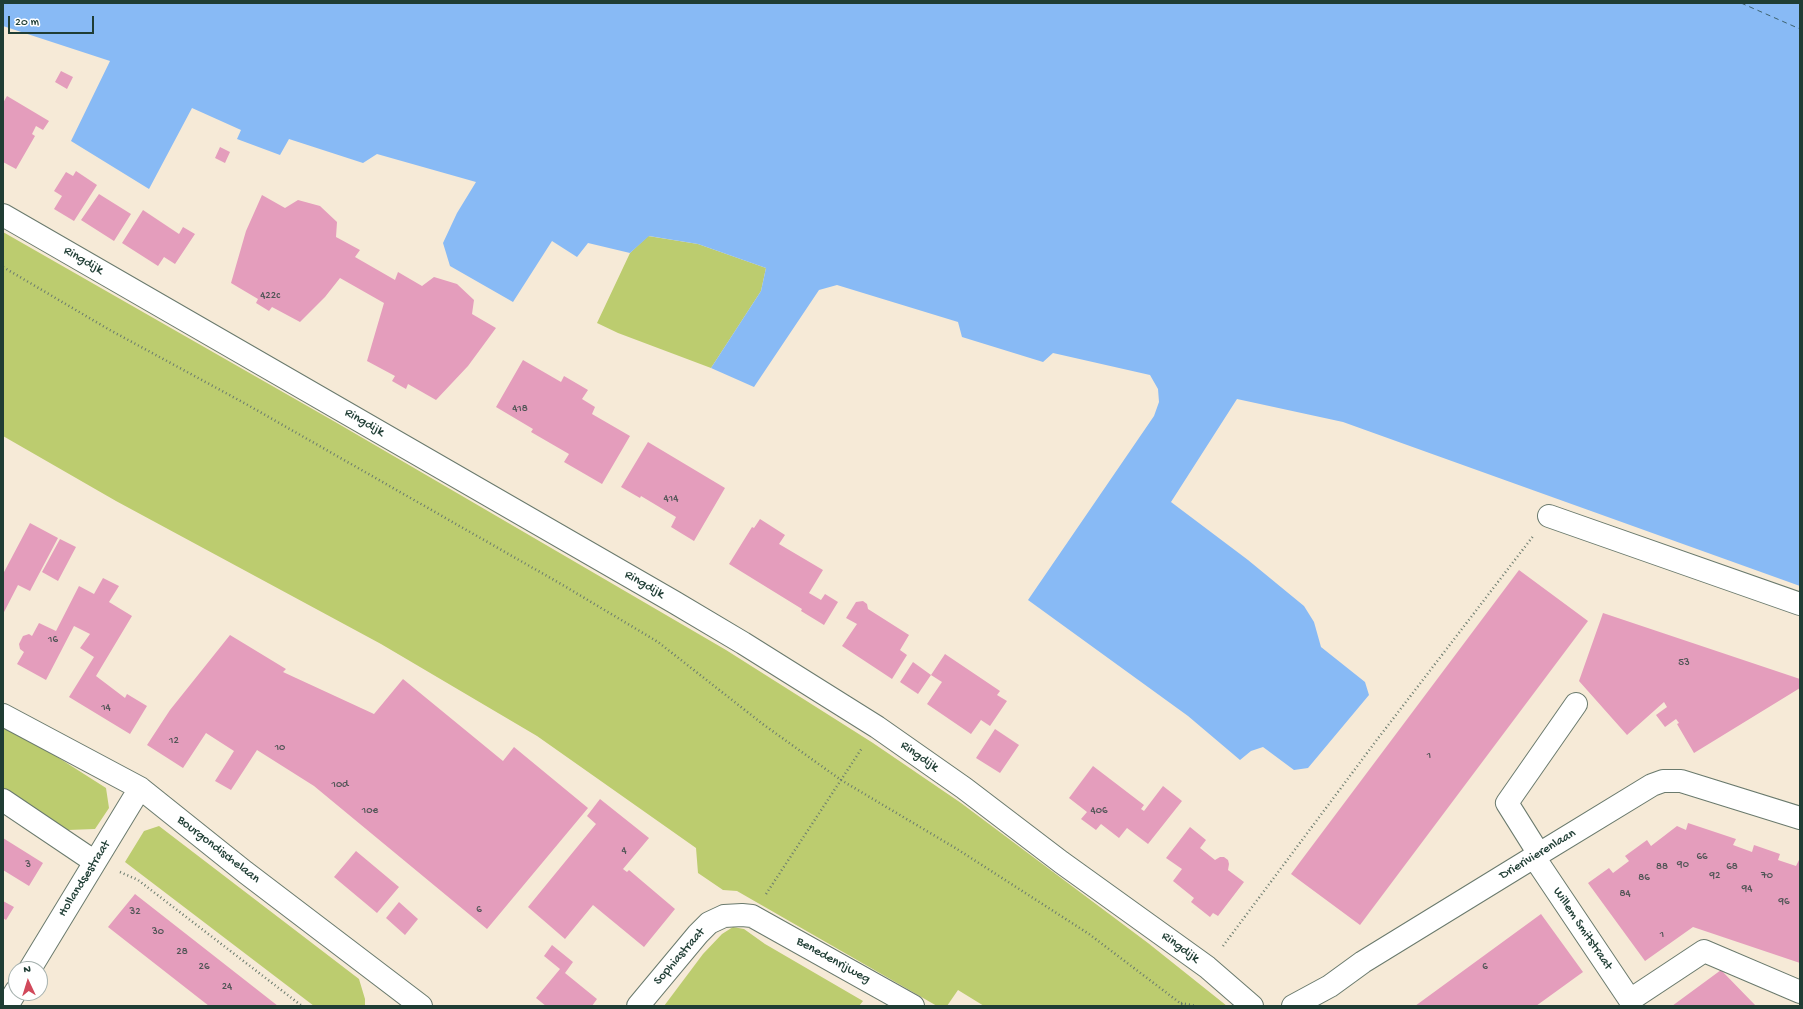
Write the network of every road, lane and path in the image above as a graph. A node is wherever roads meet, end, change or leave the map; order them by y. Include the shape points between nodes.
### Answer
1 (3, 215) edge
2 (3, 267) edge
3 (1549, 516) joint
4 (1800, 604) edge
5 (1576, 704) dead end
6 (3, 715) edge
7 (858, 753) dead end
8 (841, 780) junction
9 (140, 788) junction
10 (3, 800) edge
11 (1800, 818) edge
12 (1537, 855) junction
13 (96, 862) junction
14 (752, 916) junction
15 (35, 961) edge
16 (1207, 967) junction
17 (1800, 992) edge
18 (1180, 1003) junction
19 (415, 1004) edge
20 (302, 1006) edge
21 (638, 1006) edge
22 (913, 1006) edge
23 (1184, 1006) edge
24 (1196, 1006) edge
25 (1252, 1006) edge
26 (1293, 1006) edge

1 - 16 street, Ringdijk via 743,643 877,727
2 - 8 path via 108,329 246,404 561,584 658,642
3 - 4 street
3 - 16 path
5 - 12 street, Willem Smitstraat via 1507,802
6 - 9 street, Bourgondischelaan
7 - 8 path
8 - 14 path
8 - 18 path via 957,849 1089,934
9 - 13 street, Hollandsestraat
9 - 19 street, Bourgondischelaan
10 - 13 street
11 - 12 street, Drierivierenlaan via 1681,781 1663,781 1652,785
12 - 17 street, Willem Smitstraat via 1630,1000 1704,951
12 - 26 street, Drierivierenlaan via 1363,962 1330,986
13 - 15 street, Hollandsestraat
13 - 20 path via 138,880
14 - 21 street, Sophiastraat via 724,916 709,923
14 - 22 street, Benedenrijweg
16 - 25 street, Ringdijk
18 - 23 path
18 - 24 path

